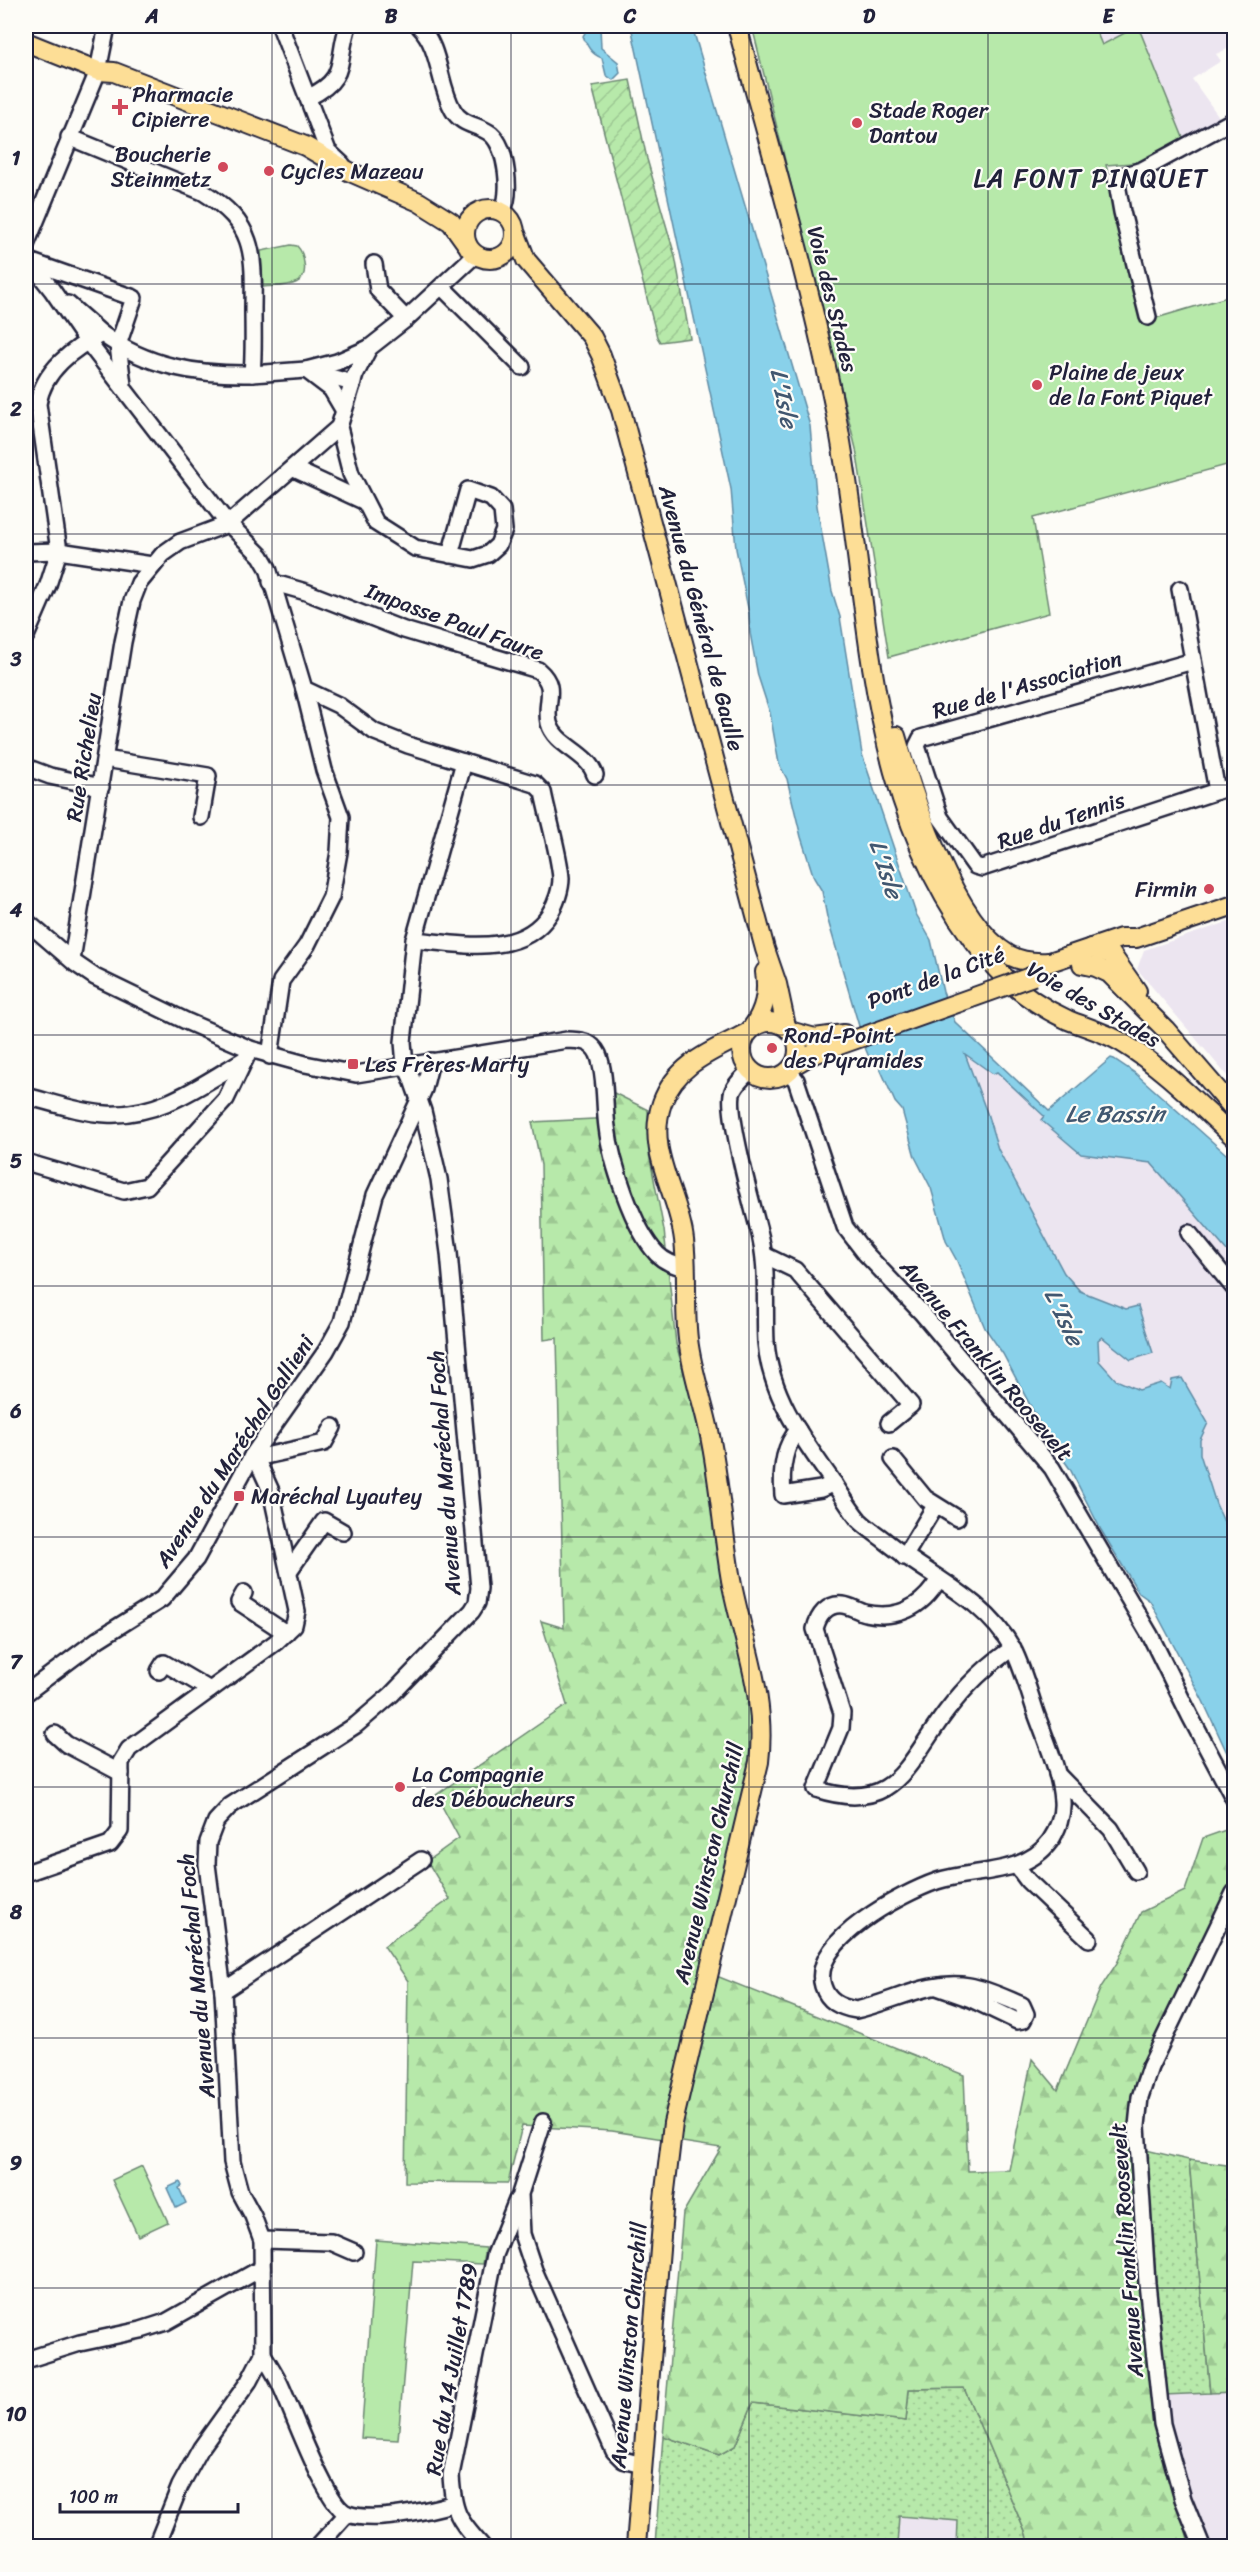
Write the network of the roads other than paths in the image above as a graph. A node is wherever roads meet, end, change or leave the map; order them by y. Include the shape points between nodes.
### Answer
1 (107, 26) edge
2 (280, 26) edge
3 (348, 26) edge
4 (419, 26) edge
5 (737, 26) edge
6 (26, 42) edge
7 (98, 71) junction
8 (309, 97) junction
9 (1234, 120) edge
10 (69, 137) junction
11 (348, 171) junction
12 (419, 202) junction
13 (502, 212) junction
14 (477, 213) junction
15 (516, 234) junction
16 (26, 245) edge
17 (478, 252) junction
18 (27, 259) edge
19 (374, 264) dead end
20 (442, 287) junction
21 (52, 290) junction
22 (570, 310) junction
23 (1148, 317) dead end
24 (406, 319) junction
25 (102, 334) junction
26 (87, 341) junction
27 (118, 345) junction
28 (369, 348) junction
29 (522, 367) dead end
30 (306, 370) junction
31 (252, 374) junction
32 (352, 383) junction
33 (123, 385) junction
34 (344, 411) junction
35 (339, 426) junction
36 (294, 469) junction
37 (363, 501) junction
38 (228, 524) junction
39 (59, 551) junction
40 (26, 552) edge
41 (450, 555) junction
42 (152, 565) junction
43 (272, 582) junction
44 (862, 587) junction
45 (1180, 589) dead end
46 (26, 636) edge
47 (1193, 661) junction
48 (304, 689) junction
49 (105, 759) junction
50 (464, 762) junction
51 (26, 767) edge
52 (595, 775) dead end
53 (101, 787) junction
54 (1234, 788) edge
55 (1217, 791) junction
56 (201, 817) dead end
57 (940, 817) joint
58 (1234, 905) edge
59 (26, 921) edge
60 (414, 940) junction
61 (1124, 947) junction
62 (765, 949) junction
63 (1086, 956) junction
64 (72, 960) junction
65 (1049, 962) junction
66 (1116, 971) junction
67 (1029, 973) junction
68 (790, 1029) junction
69 (749, 1030) junction
70 (861, 1034) junction
71 (247, 1054) junction
72 (270, 1056) junction
73 (431, 1061) junction
74 (690, 1064) junction
75 (405, 1065) junction
76 (747, 1066) junction
77 (791, 1068) junction
78 (26, 1096) edge
79 (419, 1101) junction
80 (1234, 1109) edge
81 (1234, 1137) edge
82 (26, 1162) edge
83 (1189, 1233) dead end
84 (765, 1255) junction
85 (685, 1268) junction
86 (1234, 1288) edge
87 (889, 1423) dead end
88 (333, 1427) dead end
89 (798, 1430) junction
90 (254, 1457) junction
91 (893, 1459) dead end
92 (834, 1483) junction
93 (935, 1506) junction
94 (957, 1518) dead end
95 (343, 1532) dead end
96 (904, 1557) junction
97 (289, 1571) junction
98 (939, 1579) junction
99 (244, 1593) dead end
100 (286, 1633) junction
101 (1012, 1648) junction
102 (159, 1671) dead end
103 (210, 1690) junction
104 (26, 1693) edge
105 (55, 1734) dead end
106 (121, 1773) junction
107 (1057, 1774) junction
108 (1234, 1799) edge
109 (421, 1860) dead end
110 (1016, 1865) junction
111 (1136, 1871) dead end
112 (26, 1873) edge
113 (1234, 1893) edge
114 (1089, 1939) dead end
115 (937, 1987) junction
116 (223, 1991) junction
117 (543, 2122) dead end
118 (520, 2194) junction
119 (262, 2240) junction
120 (354, 2252) dead end
121 (262, 2268) junction
122 (263, 2354) junction
123 (26, 2360) edge
124 (642, 2464) junction
125 (452, 2504) junction
126 (347, 2514) junction
127 (156, 2547) edge
128 (318, 2547) edge
129 (482, 2547) edge
130 (636, 2547) edge
131 (1202, 2547) edge

1 - 7 street
2 - 8 street
3 - 8 street via 337,75 328,87
4 - 13 street via 432,46 452,110 497,142 508,189
5 - 44 main road, Voie des Stades via 826,369
6 - 7 main road
7 - 10 street
7 - 11 main road, Avenue du Général de Gaulle via 111,81
8 - 11 street via 328,151
9 - 23 street via 1142,171 1116,178
10 - 16 street
10 - 31 street via 203,192 223,204 237,220 249,240 254,265
11 - 12 main road, Avenue du Général de Gaulle
12 - 14 main road, Avenue du Général de Gaulle
12 - 17 main road, Avenue du Général de Gaulle via 451,222
13 - 14 main road via 489,209
13 - 15 main road via 512,221
14 - 17 main road via 466,226
15 - 17 main road via 512,248 500,258
15 - 22 main road, Avenue du Général de Gaulle via 526,260
17 - 20 street
17 - 22 main road, Avenue du Général de Gaulle via 517,268
18 - 21 street
18 - 27 street via 134,298
19 - 24 street via 378,290
20 - 24 street
20 - 29 street
21 - 25 street
21 - 26 street
22 - 62 main road, Avenue du Général de Gaulle via 592,337 621,410
24 - 28 street
25 - 26 street
25 - 27 street
26 - 33 street
26 - 39 street via 48,377 38,404
27 - 31 street via 175,368
27 - 33 street
28 - 30 street
28 - 32 street
30 - 31 street
30 - 32 street
30 - 34 street via 331,389
32 - 34 street
33 - 38 street
34 - 35 street
35 - 36 street, Rue Richelieu
35 - 37 street via 351,474
36 - 37 street
36 - 38 street, Rue Richelieu
37 - 41 street via 376,524 416,548
38 - 42 street, Rue Richelieu via 180,542
38 - 43 street via 261,556
39 - 40 street
39 - 42 street
39 - 46 street
41 - 41 street via 473,559 489,554 498,545 504,530 502,510 491,498 468,490
42 - 49 street, Rue Richelieu via 132,601
43 - 48 street
43 - 52 street, Impasse Paul Faure via 404,630 537,670 547,678 550,687 549,722 554,734 592,766
44 - 65 main road, Voie des Stades via 903,760 942,863 975,921 990,939 1022,961
44 - 81 main road, Voie des Stades via 879,710 901,796 932,873 964,927 988,960 1020,993 1054,1013 1122,1042
45 - 47 street
47 - 55 street
47 - 57 street, Rue de l'Association via 921,738 917,747
48 - 50 street via 338,705 375,732
48 - 72 street via 324,770 341,817 339,852 331,897 307,945 281,981
49 - 53 street, Rue Richelieu
49 - 56 street via 208,776
50 - 60 street
50 - 60 street via 535,784 543,792 561,879 555,906 543,925 527,937 507,943 471,945
51 - 53 street
53 - 64 street, Rue Richelieu
54 - 55 street, Rue du Tennis
55 - 57 street, Rue du Tennis via 988,868 975,866
58 - 61 main road
59 - 64 street
60 - 75 street via 403,1042
61 - 63 main road
61 - 63 main road via 1121,938
61 - 66 main road
62 - 68 main road, Avenue du Général de Gaulle
62 - 69 main road, Avenue du Général de Gaulle via 766,998
63 - 65 main road
63 - 66 main road via 1096,967
63 - 67 main road
64 - 71 street via 106,982
65 - 67 main road
66 - 80 main road
67 - 70 main road, Pont de la Cité, bridge
68 - 69 main road via 769,1021
68 - 70 main road, Pont de la Cité via 822,1039
68 - 77 main road via 799,1048
69 - 74 main road, Avenue Winston Churchill
69 - 76 main road via 742,1048
70 - 77 main road, Pont de la Cité via 806,1057
71 - 72 street
71 - 78 street via 162,1107 135,1113 105,1114
71 - 82 street via 226,1099 147,1186 124,1191
72 - 75 street via 356,1074
73 - 75 street
73 - 79 street, Avenue du Maréchal Gallieni
73 - 85 street via 567,1040 591,1044 600,1065 607,1130 621,1184 656,1253
74 - 76 main road via 707,1057 737,1057
74 - 85 main road, Avenue Winston Churchill via 677,1076 662,1104 657,1140 680,1218
75 - 79 street
76 - 77 main road via 765,1078 781,1076
76 - 84 street via 732,1098
77 - 108 street, Avenue Franklin Roosevelt via 845,1227 1052,1468 1150,1635
79 - 90 street, Avenue du Maréchal Gallieni via 375,1195 342,1322
79 - 116 street, Avenue du Maréchal Foch via 439,1179 449,1253 479,1588 477,1602 391,1695 356,1725 230,1806 216,1821 208,1842 207,1864
83 - 86 street
84 - 87 street via 795,1270 911,1406
84 - 89 street via 768,1355 777,1388
85 - 124 main road, Avenue Winston Churchill via 688,1342 711,1440 732,1580 758,1693 763,1733 673,2124
88 - 90 street via 324,1443
89 - 92 street
89 - 92 street via 784,1464 783,1495
90 - 97 street via 271,1491
90 - 104 street, Avenue du Maréchal Gallieni via 196,1559 162,1599 97,1640
91 - 93 street
92 - 96 street via 860,1521
93 - 94 street
93 - 96 street
95 - 97 street via 324,1521
96 - 98 street
97 - 100 street via 297,1611 294,1625
98 - 101 street via 993,1621
98 - 101 street via 919,1603 904,1613 863,1613 843,1605 829,1607 818,1617 815,1629 842,1713 838,1735 816,1789 854,1798 891,1784 907,1770 968,1686
99 - 100 street via 239,1602
100 - 103 street
101 - 107 street
102 - 103 street via 164,1664
103 - 106 street via 129,1749 121,1762
105 - 106 street via 66,1744
106 - 112 street via 120,1831 110,1844
107 - 110 street via 1062,1800 1058,1825 1040,1852
107 - 111 street via 1111,1829
109 - 116 street
110 - 114 street
110 - 115 street via 937,1881 877,1910 829,1954 822,1971 826,1992 835,2004 855,2010
113 - 131 street, Avenue Franklin Roosevelt via 1150,2067 1140,2097 1137,2126 1147,2283 1162,2424 1183,2499
115 - 115 street via 1017,2021 1026,2014 1022,2005 988,1991 970,1986
116 - 119 street, Avenue du Maréchal Foch via 232,2162 240,2192
117 - 118 street, Rue du 14 Juillet 1789
118 - 124 street via 522,2234 534,2270 615,2451 623,2460
118 - 125 street, Rue du 14 Juillet 1789 via 495,2255 451,2475
119 - 120 street via 331,2242
119 - 121 street, Avenue du Maréchal Foch
121 - 122 street, Avenue du Maréchal Foch
121 - 123 street via 166,2322
122 - 126 street via 279,2381 325,2486 337,2507
122 - 127 street, Avenue du Maréchal Foch via 249,2381 201,2448 180,2486
124 - 130 main road, Avenue Winston Churchill
125 - 126 street via 374,2517
125 - 129 street, Rue du 14 Juillet 1789
126 - 128 street

